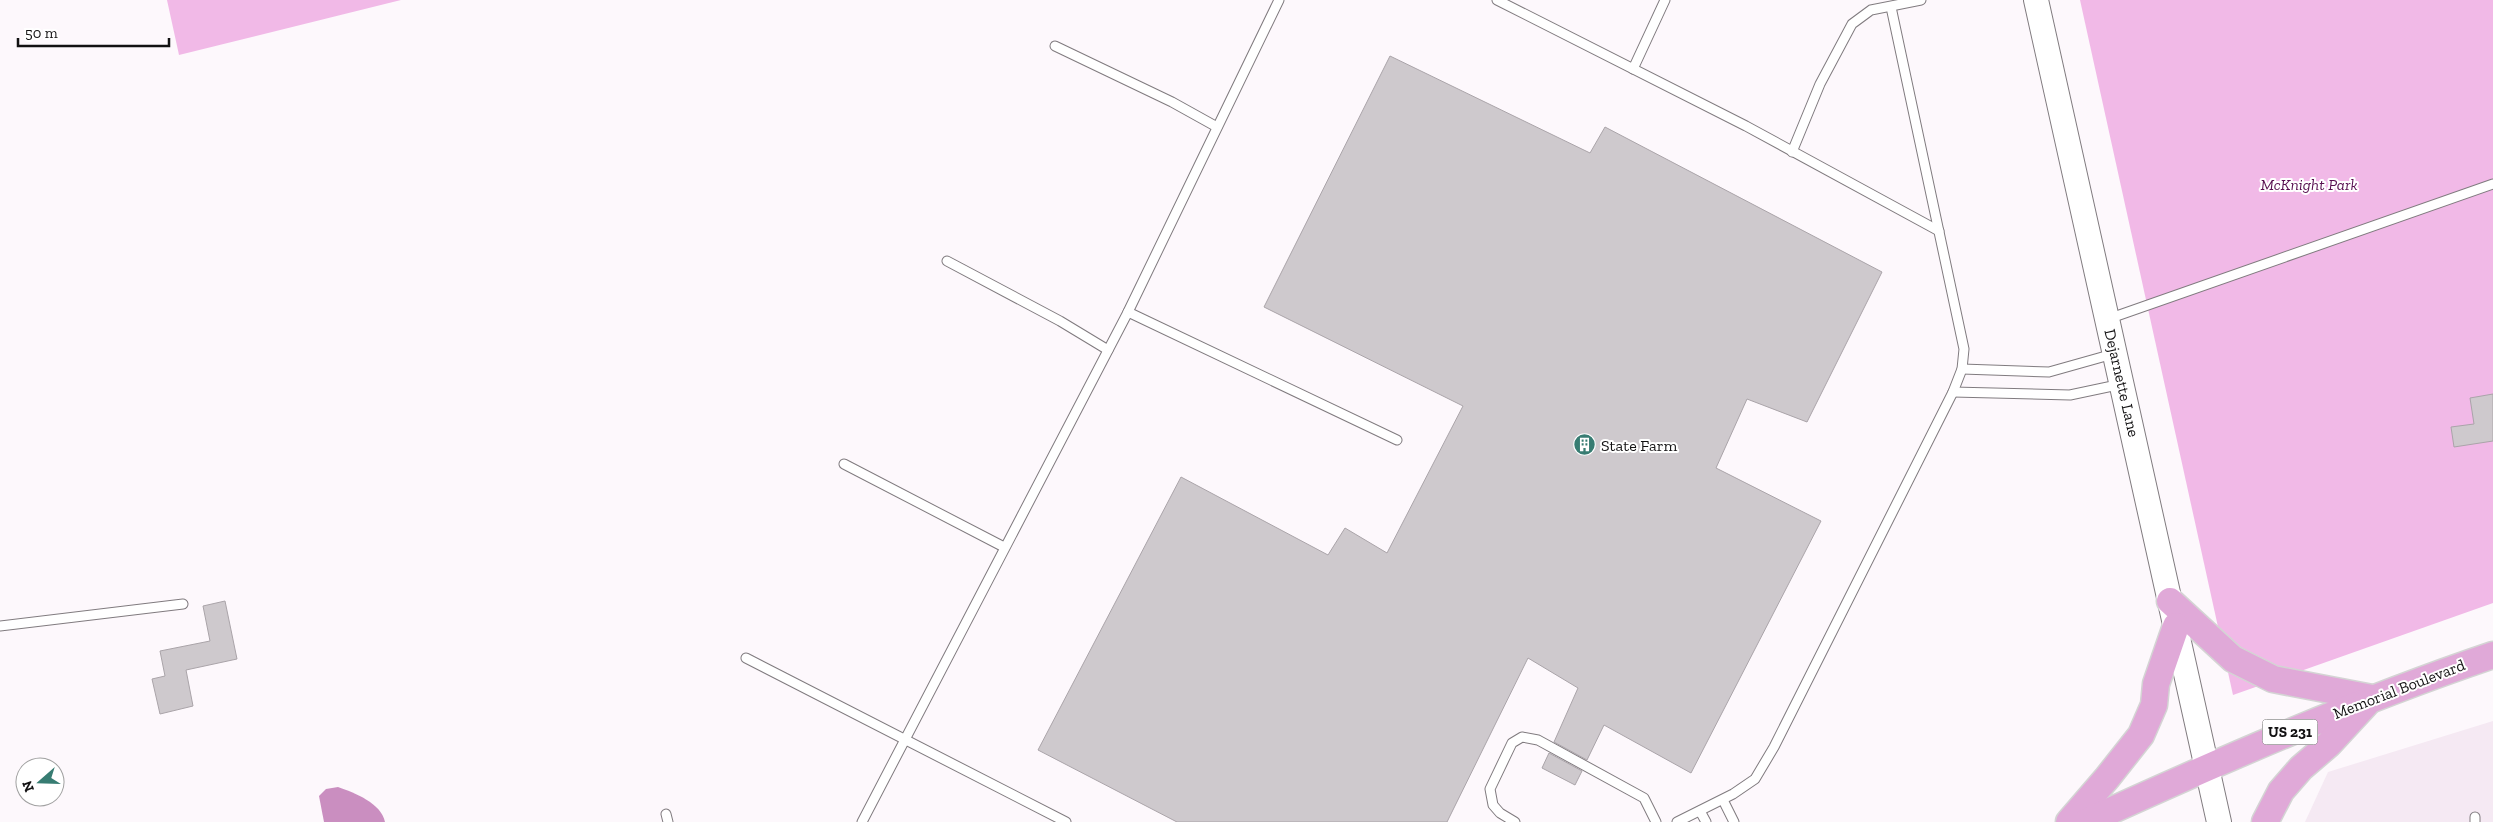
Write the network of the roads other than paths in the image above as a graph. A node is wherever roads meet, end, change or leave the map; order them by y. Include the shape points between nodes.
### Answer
1 (1279, 0) edge
2 (1497, 0) edge
3 (1665, 0) edge
4 (1921, 0) edge
5 (2036, 0) edge
6 (1891, 7) junction
7 (1055, 46) dead end
8 (1633, 70) junction
9 (1217, 127) junction
10 (1792, 152) junction
11 (2493, 184) edge
12 (1939, 231) junction
13 (947, 261) dead end
14 (1128, 312) junction
15 (2108, 319) junction
16 (1108, 350) junction
17 (2115, 353) junction
18 (1962, 368) junction
19 (2122, 384) junction
20 (1953, 392) junction
21 (1397, 440) dead end
22 (844, 464) dead end
23 (1004, 547) junction
24 (2170, 601) junction
25 (183, 604) dead end
26 (0, 626) edge
27 (2176, 626) junction
28 (2493, 655) edge
29 (746, 658) dead end
30 (2372, 698) junction
31 (903, 739) junction
32 (2208, 767) junction
33 (1723, 800) junction
34 (1700, 811) junction
35 (862, 822) edge
36 (1066, 822) edge
37 (1515, 822) edge
38 (1656, 822) edge
39 (1677, 822) edge
40 (1706, 822) edge
41 (1734, 822) edge
42 (2069, 822) edge
43 (2086, 822) edge
44 (2219, 822) edge
45 (2264, 822) edge

1 - 9 lane
2 - 8 lane
3 - 8 lane
4 - 6 lane
5 - 15 main road, Dejarnette Lane
6 - 10 lane via 1871,10 1852,24 1820,84
6 - 12 lane
7 - 9 lane
8 - 10 lane
9 - 14 lane
10 - 12 lane
11 - 15 lane
12 - 18 lane via 1964,349
13 - 16 lane via 1060,320
14 - 16 lane
14 - 21 lane
15 - 17 main road, Dejarnette Lane
16 - 23 lane
17 - 18 lane via 2049,372
17 - 19 main road, Dejarnette Lane
18 - 20 lane
19 - 20 lane via 2070,395
19 - 24 main road, Dejarnette Lane
20 - 33 lane via 1774,746 1755,779
22 - 23 lane
23 - 31 lane
24 - 27 main road, Dejarnette Lane
24 - 30 main road via 2233,659 2273,679
25 - 26 lane
27 - 32 main road, Dejarnette Lane
27 - 42 main road via 2156,684 2154,705 2141,735
28 - 30 main road, Memorial Boulevard / US 231
29 - 31 lane
30 - 32 main road, Memorial Boulevard / US 231
30 - 45 main road via 2286,785
31 - 35 lane
31 - 36 lane
32 - 43 main road, Memorial Boulevard / US 231
32 - 44 main road, Dejarnette Lane
33 - 34 lane
33 - 41 lane
34 - 39 lane
34 - 40 lane
37 - 38 lane via 1492,805 1490,789 1512,744 1522,737 1538,740 1644,798

